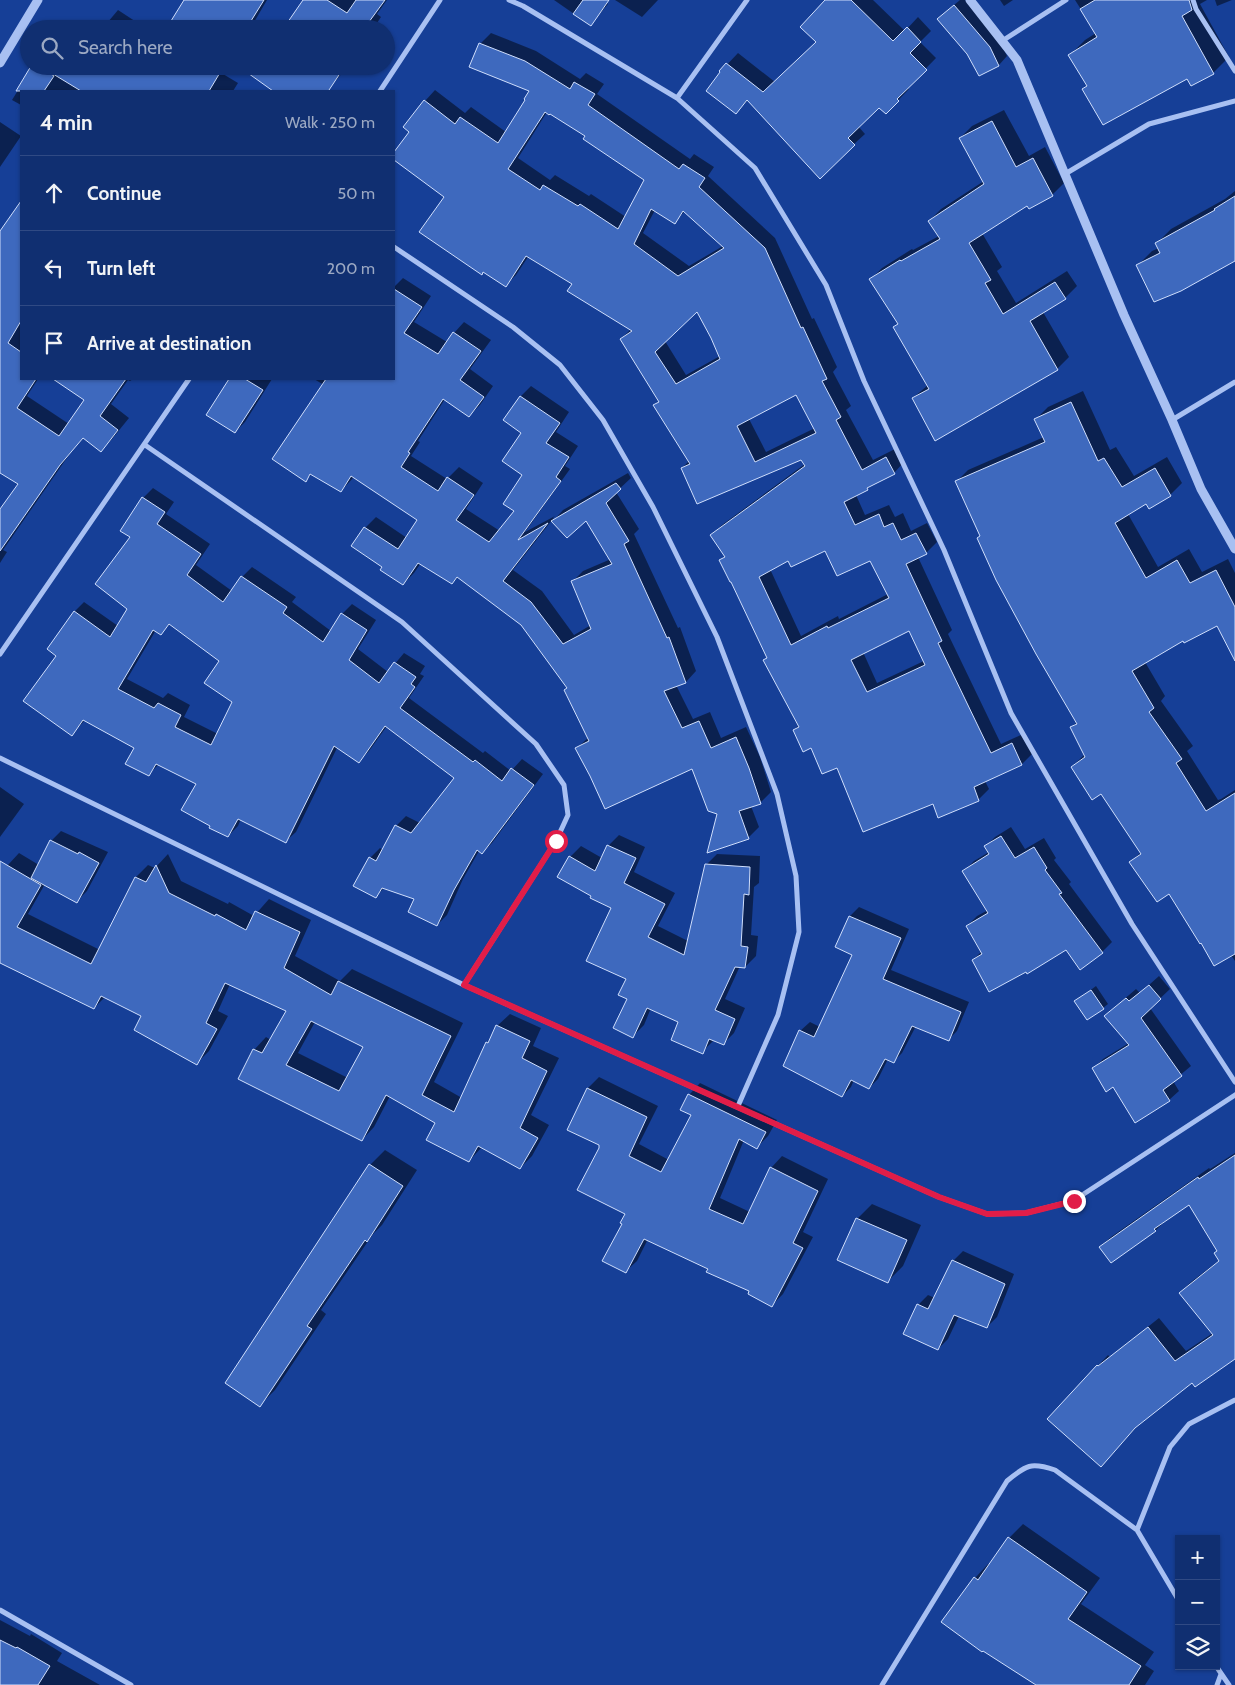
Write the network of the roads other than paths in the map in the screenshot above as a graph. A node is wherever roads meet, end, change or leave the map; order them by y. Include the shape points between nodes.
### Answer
1 (38, 0) edge
2 (440, 0) edge
3 (508, 0) edge
4 (747, 0) edge
5 (970, 0) edge
6 (1066, 0) edge
7 (1193, 0) edge
8 (26, 20) edge
9 (20, 30) edge
10 (1002, 41) junction
11 (0, 63) edge
12 (395, 68) edge
13 (1235, 71) edge
14 (391, 75) edge
15 (381, 90) edge
16 (677, 98) junction
17 (1235, 101) edge
18 (1065, 174) junction
19 (395, 248) edge
20 (189, 380) edge
21 (1235, 382) edge
22 (1172, 420) junction
23 (145, 445) junction
24 (1235, 549) edge
25 (0, 654) edge
26 (0, 758) edge
27 (464, 985) junction
28 (1235, 1082) edge
29 (1235, 1096) edge
30 (738, 1106) junction
31 (1235, 1400) edge
32 (1137, 1530) junction
33 (1175, 1594) edge
34 (0, 1610) edge
35 (1218, 1670) edge
36 (1221, 1674) junction
37 (131, 1685) edge
38 (882, 1685) edge
39 (1217, 1685) edge
40 (1229, 1685) edge

1 - 8 street
2 - 12 street
3 - 16 street
4 - 16 street
5 - 10 street
6 - 10 street
7 - 13 street
9 - 11 street
10 - 18 street via 1017,60
14 - 15 street
16 - 28 street via 755,168 826,285 864,381 944,550 1011,713 1132,924
17 - 18 street via 1149,124
18 - 22 street
19 - 30 street via 513,328 560,365 603,420 653,507 717,637 777,794 796,876 800,932 778,1015
20 - 23 street
21 - 22 street
22 - 24 street via 1201,489
23 - 25 street
23 - 27 street via 402,622 536,744 564,785 568,815 556,841
26 - 27 street
27 - 30 street
29 - 30 street via 1074,1201 1026,1213 987,1214 939,1197
31 - 32 street via 1190,1424 1170,1447
32 - 33 street
32 - 38 street via 1055,1470 1039,1465 1022,1468 1007,1481
34 - 37 street
35 - 36 street
36 - 39 street
36 - 40 street

